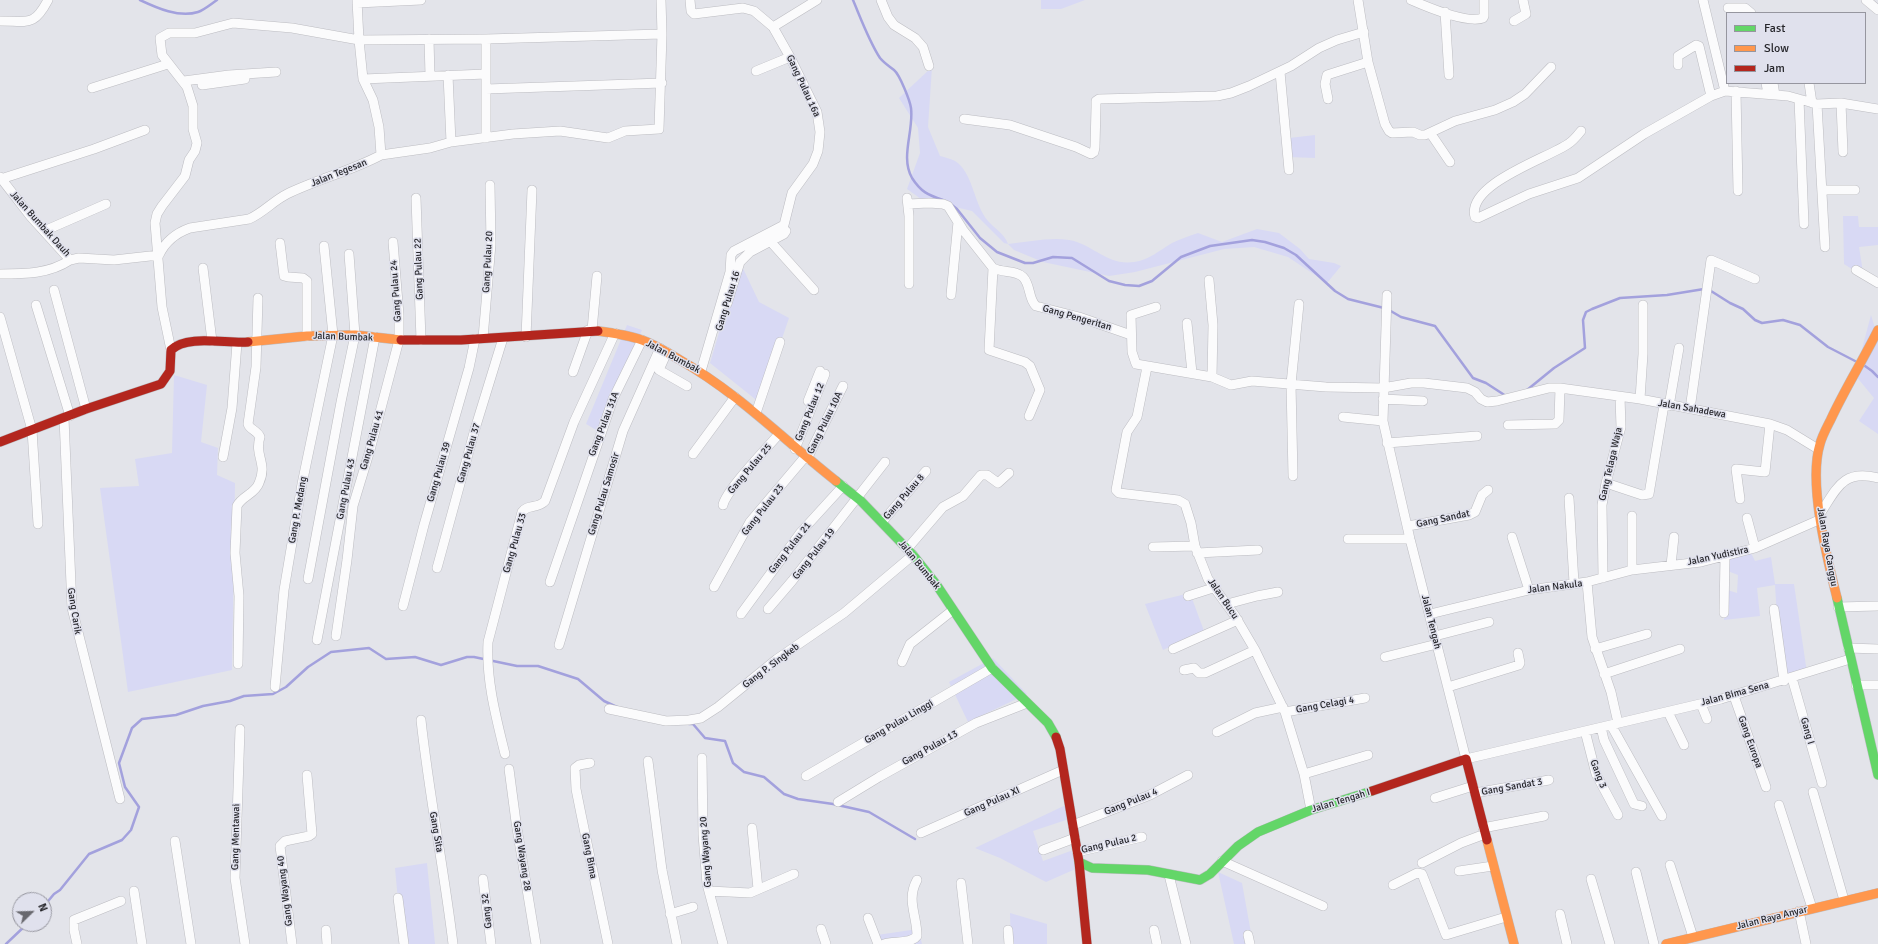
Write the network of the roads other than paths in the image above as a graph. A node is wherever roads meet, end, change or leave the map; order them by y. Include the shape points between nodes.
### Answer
1 (48, 0) edge
2 (421, 0) edge
3 (661, 0) edge
4 (690, 0) edge
5 (817, 0) edge
6 (881, 0) edge
7 (1358, 0) edge
8 (1411, 0) edge
9 (1484, 0) edge
10 (1523, 0) edge
11 (1703, 0) edge
12 (1866, 0) edge
13 (357, 1) edge
14 (1728, 8) dead end
15 (1878, 10) edge
16 (1445, 12) junction
17 (1750, 12) edge
18 (0, 21) edge
19 (1514, 21) dead end
20 (773, 27) junction
21 (1364, 32) junction
22 (662, 34) junction
23 (429, 39) junction
24 (486, 39) junction
25 (359, 40) junction
26 (790, 57) junction
27 (1368, 62) junction
28 (168, 64) junction
29 (1678, 65) dead end
30 (929, 66) dead end
31 (1551, 67) dead end
32 (756, 71) dead end
33 (276, 72) dead end
34 (1280, 72) junction
35 (486, 74) junction
36 (448, 75) junction
37 (430, 76) junction
38 (1449, 76) dead end
39 (250, 78) dead end
40 (363, 79) junction
41 (662, 83) junction
42 (185, 84) junction
43 (1766, 84) edge
44 (1773, 84) edge
45 (1809, 84) edge
46 (92, 88) dead end
47 (486, 89) junction
48 (1725, 91) junction
49 (1736, 91) junction
50 (1772, 95) junction
51 (1711, 96) junction
52 (1328, 99) dead end
53 (1799, 99) junction
54 (1815, 103) junction
55 (1841, 104) junction
56 (1878, 109) edge
57 (964, 119) dead end
58 (145, 130) dead end
59 (1581, 131) dead end
60 (1431, 134) junction
61 (486, 138) junction
62 (451, 142) junction
63 (1843, 152) dead end
64 (380, 155) junction
65 (1450, 162) dead end
66 (1289, 170) dead end
67 (1, 178) edge
68 (490, 185) dead end
69 (532, 190) dead end
70 (1822, 190) junction
71 (1855, 190) dead end
72 (1738, 191) dead end
73 (416, 198) dead end
74 (106, 204) dead end
75 (958, 222) junction
76 (1804, 224) dead end
77 (786, 231) dead end
78 (44, 232) junction
79 (770, 241) junction
80 (393, 242) dead end
81 (280, 243) dead end
82 (324, 246) dead end
83 (1825, 247) dead end
84 (349, 254) dead end
85 (158, 255) junction
86 (70, 260) junction
87 (203, 268) dead end
88 (993, 268) junction
89 (1856, 270) dead end
90 (0, 274) edge
91 (597, 276) dead end
92 (1755, 279) dead end
93 (1209, 280) dead end
94 (1878, 283) edge
95 (909, 284) dead end
96 (54, 290) dead end
97 (814, 290) dead end
98 (951, 295) dead end
99 (1387, 295) dead end
100 (258, 298) dead end
101 (1299, 304) dead end
102 (36, 305) dead end
103 (1643, 305) dead end
104 (1156, 307) dead end
105 (0, 317) edge
106 (1187, 323) dead end
107 (590, 330) junction
108 (1878, 330) edge
109 (614, 333) junction
110 (333, 335) junction
111 (355, 335) junction
112 (1131, 335) junction
113 (308, 336) junction
114 (375, 337) junction
115 (526, 337) junction
116 (503, 338) junction
117 (479, 339) junction
118 (399, 340) junction
119 (421, 340) junction
120 (642, 340) junction
121 (212, 341) junction
122 (257, 341) junction
123 (780, 342) dead end
124 (237, 343) junction
125 (1680, 348) dead end
126 (171, 350) junction
127 (663, 350) junction
128 (1147, 367) junction
129 (573, 372) dead end
130 (823, 372) dead end
131 (703, 373) junction
132 (1192, 373) junction
133 (1212, 377) junction
134 (1291, 384) junction
135 (687, 386) dead end
136 (843, 386) dead end
137 (1383, 388) junction
138 (1560, 388) junction
139 (735, 397) junction
140 (1620, 397) junction
141 (1383, 398) junction
142 (1640, 399) junction
143 (1423, 401) dead end
144 (1666, 405) junction
145 (86, 409) junction
146 (1690, 409) junction
147 (756, 413) junction
148 (1029, 416) dead end
149 (67, 417) junction
150 (1343, 417) dead end
151 (1383, 421) junction
152 (1770, 424) junction
153 (1508, 425) dead end
154 (32, 430) junction
155 (779, 434) junction
156 (1477, 436) dead end
157 (0, 442) edge
158 (1387, 443) junction
159 (793, 447) junction
160 (1818, 449) junction
161 (693, 454) dead end
162 (223, 458) dead end
163 (806, 458) junction
164 (885, 462) dead end
165 (926, 471) dead end
166 (1009, 473) dead end
167 (1293, 476) dead end
168 (1878, 478) edge
169 (1606, 483) junction
170 (843, 486) junction
171 (1488, 490) dead end
172 (857, 498) junction
173 (1569, 498) dead end
174 (1740, 500) dead end
175 (722, 505) dead end
176 (1632, 516) dead end
177 (1820, 516) junction
178 (1747, 518) dead end
179 (882, 522) junction
180 (38, 524) dead end
181 (1408, 526) junction
182 (1512, 537) dead end
183 (1674, 537) dead end
184 (1410, 538) junction
185 (1348, 539) dead end
186 (1153, 547) dead end
187 (1755, 548) junction
188 (1196, 549) junction
189 (1258, 550) dead end
190 (910, 552) junction
191 (1725, 556) junction
192 (1671, 565) junction
193 (437, 568) dead end
194 (1632, 570) junction
195 (1603, 578) junction
196 (308, 579) dead end
197 (550, 582) dead end
198 (1587, 582) junction
199 (1574, 583) junction
200 (714, 587) dead end
201 (1213, 588) junction
202 (1529, 590) junction
203 (1278, 592) dead end
204 (1188, 596) dead end
205 (1227, 604) junction
206 (403, 606) dead end
207 (1878, 606) edge
208 (1838, 607) junction
209 (768, 609) dead end
210 (1774, 609) dead end
211 (953, 610) junction
212 (1724, 613) dead end
213 (741, 614) dead end
214 (1430, 614) junction
215 (1238, 620) junction
216 (1489, 622) dead end
217 (1647, 634) dead end
218 (336, 636) dead end
219 (317, 640) dead end
220 (1436, 640) junction
221 (559, 645) dead end
222 (1848, 648) junction
223 (1173, 649) dead end
224 (1595, 649) junction
225 (1680, 649) dead end
226 (1878, 649) edge
227 (1255, 650) junction
228 (1518, 653) dead end
229 (1385, 657) dead end
230 (1850, 659) junction
231 (902, 662) dead end
232 (238, 664) dead end
233 (992, 668) junction
234 (1184, 670) dead end
235 (1604, 674) junction
236 (1788, 680) junction
237 (1856, 685) junction
238 (1878, 685) edge
239 (1448, 686) junction
240 (276, 687) dead end
241 (1734, 696) junction
242 (1365, 698) dead end
243 (1027, 703) junction
244 (1701, 704) junction
245 (1284, 709) junction
246 (609, 710) dead end
247 (1668, 712) junction
248 (421, 720) dead end
249 (1707, 720) dead end
250 (1615, 724) junction
251 (1601, 727) junction
252 (240, 729) dead end
253 (1585, 731) junction
254 (1217, 732) dead end
255 (1684, 744) dead end
256 (505, 754) dead end
257 (1368, 755) dead end
258 (702, 758) dead end
259 (1466, 759) junction
260 (648, 761) dead end
261 (590, 763) dead end
262 (509, 769) dead end
263 (1063, 770) junction
264 (1304, 774) junction
265 (307, 775) dead end
266 (1188, 775) dead end
267 (1878, 775) edge
268 (806, 776) dead end
269 (1549, 780) dead end
270 (1822, 783) dead end
271 (1766, 788) dead end
272 (1474, 789) junction
273 (1814, 792) dead end
274 (1434, 798) dead end
275 (120, 799) dead end
276 (838, 802) dead end
277 (1779, 805) dead end
278 (1642, 806) dead end
279 (1311, 810) junction
280 (1618, 815) dead end
281 (1544, 816) dead end
282 (1662, 816) dead end
283 (1073, 825) junction
284 (752, 828) dead end
285 (1484, 831) junction
286 (921, 833) dead end
287 (1142, 837) dead end
288 (1075, 838) junction
289 (175, 840) dead end
290 (1043, 850) dead end
291 (1077, 852) junction
292 (1222, 861) junction
293 (1079, 862) junction
294 (1422, 863) dead end
295 (1670, 865) dead end
296 (1493, 866) junction
297 (1459, 871) dead end
298 (1636, 872) dead end
299 (794, 874) dead end
300 (1169, 875) junction
301 (483, 879) dead end
302 (1591, 879) dead end
303 (917, 880) dead end
304 (961, 883) dead end
305 (1393, 885) dead end
306 (709, 890) junction
307 (758, 890) junction
308 (134, 891) dead end
309 (1878, 892) edge
310 (398, 898) dead end
311 (1844, 900) junction
312 (121, 901) dead end
313 (1323, 906) dead end
314 (693, 908) dead end
315 (1812, 908) junction
316 (1799, 910) junction
317 (670, 914) junction
318 (1560, 914) dead end
319 (1506, 917) junction
320 (868, 918) dead end
321 (821, 929) dead end
322 (326, 930) dead end
323 (1008, 930) dead end
324 (1154, 930) dead end
325 (1698, 939) edge
326 (77, 944) edge
327 (142, 944) edge
328 (191, 944) edge
329 (245, 944) edge
330 (292, 944) edge
331 (327, 944) edge
332 (404, 944) edge
333 (453, 944) edge
334 (490, 944) edge
335 (536, 944) edge
336 (608, 944) edge
337 (677, 944) edge
338 (723, 944) edge
339 (826, 944) edge
340 (878, 944) edge
341 (884, 944) edge
342 (968, 944) edge
343 (1009, 944) edge
344 (1087, 944) edge
345 (1157, 944) edge
346 (1186, 944) edge
347 (1514, 944) edge
348 (1567, 944) edge
349 (1610, 944) edge
350 (1654, 944) edge
351 (1666, 944) edge
352 (1806, 944) edge

1 - 18 street via 38,17 33,20
2 - 13 street
3 - 22 street
4 - 20 street via 691,11 694,14 749,8
5 - 20 street
6 - 30 street via 894,25 924,47
7 - 21 street
8 - 16 street
9 - 16 street via 1484,16 1481,19 1467,19
10 - 19 street via 1526,14
11 - 48 street
12 - 15 street
13 - 25 street
14 - 17 street via 1745,8
16 - 38 street
20 - 26 street, Gang Pulau 16a
21 - 27 street
21 - 34 street via 1319,48
22 - 24 street
22 - 41 street
23 - 24 street
23 - 25 street
23 - 37 street
24 - 35 street
25 - 28 street via 292,28 233,23 195,33 169,33 160,38 162,56
25 - 40 street
26 - 32 street
26 - 131 street, Gang Pulau 16a via 819,118 818,151 813,164 792,193 784,226 734,251 731,255 730,272
27 - 52 street via 1327,75 1325,84
27 - 60 street via 1389,132 1414,132 1422,136
28 - 42 street
28 - 46 street
29 - 51 street via 1678,56 1696,45 1699,46
31 - 60 street via 1525,94 1513,102 1455,121
33 - 42 street via 229,75
34 - 57 street via 1231,93 1217,96 1099,99 1096,101 1095,147 1091,154 1010,125
34 - 66 street
35 - 36 street
35 - 47 street
36 - 37 street
36 - 62 street
37 - 40 street
39 - 42 street
40 - 64 street via 373,100 379,127
41 - 47 street
41 - 61 street via 659,129 625,130 608,138 560,131
42 - 85 street via 193,106 196,147 185,176 157,214 155,231
43 - 50 street
44 - 50 street
45 - 54 street
47 - 61 street
48 - 49 street
48 - 51 street
49 - 50 street
49 - 72 street
50 - 53 street
51 - 59 street via 1644,134 1578,178 1529,194 1478,218 1474,217 1477,201 1497,181 1556,151 1573,140
53 - 54 street
53 - 76 street
54 - 55 street
54 - 70 street
55 - 56 street
55 - 63 street
58 - 67 street
60 - 65 street
61 - 62 street
62 - 64 street via 430,148
64 - 85 street, Jalan Tegesan via 362,165 288,193 249,219 190,228 181,232 162,248
67 - 78 street, Jalan Bumbak Dauh
68 - 117 street, Gang Pulau 20 via 491,244
69 - 115 street
70 - 71 street
70 - 83 street
73 - 119 street, Gang Pulau 22
74 - 78 street
75 - 88 street
75 - 95 street via 952,210 944,204 908,201
75 - 98 street
77 - 79 street, Gang Pulau 16
78 - 86 street, Jalan Bumbak Dauh
79 - 97 street
79 - 131 street, Gang Pulau 16 via 750,252 740,262
80 - 118 street, Gang Pulau 24
81 - 113 street via 284,276 303,278 307,281
82 - 110 street, Gang P. Medang
84 - 111 street
85 - 86 street, Jalan Bumbak Dauh via 114,260
85 - 126 street via 162,307
86 - 90 street via 36,273
87 - 121 street
88 - 112 street, Gang Pengeritan via 1024,278 1036,306 1079,317
88 - 148 street via 989,350 1030,366 1040,390
89 - 94 street
91 - 107 street
92 - 146 street via 1711,260
93 - 133 street via 1213,325
96 - 145 street
99 - 137 street, Jalan Tengah
100 - 122 street
101 - 134 street
102 - 149 street, Gang Carik
103 - 142 street
104 - 112 street via 1132,314
105 - 154 street
106 - 132 street
107 - 109 street, Jalan Bumbak
107 - 115 street, Jalan Bumbak
107 - 129 street
108 - 160 street, Jalan Raya Canggu via 1841,398
109 - 120 street, Jalan Bumbak
109 - 256 street, Gang Pulau 33 via 574,422 545,501 522,512 488,642 491,691
110 - 111 street, Jalan Bumbak
110 - 113 street, Jalan Bumbak
110 - 240 street, Gang P. Medang via 302,484 285,582
111 - 114 street, Jalan Bumbak
111 - 196 street via 340,402
112 - 128 street via 1134,362
113 - 122 street, Jalan Bumbak
114 - 118 street, Jalan Bumbak
114 - 219 street, Gang Pulau 43
115 - 116 street, Jalan Bumbak
116 - 117 street, Jalan Bumbak
116 - 193 street, Gang Pulau 37
117 - 119 street, Jalan Bumbak
117 - 206 street, Gang Pulau 39
118 - 119 street, Jalan Bumbak
118 - 218 street, Gang Pulau 41 via 353,506
120 - 127 street, Jalan Bumbak
120 - 197 street, Gang Pulau 31A via 613,399
121 - 124 street, Jalan Bumbak
121 - 126 street, Jalan Bumbak via 179,344
122 - 124 street, Jalan Bumbak
122 - 232 street via 248,424 260,437 257,448 263,471 254,492 237,506 235,553 239,596
123 - 147 street
124 - 162 street via 232,408
125 - 144 street
126 - 145 street via 170,371 161,384
127 - 131 street, Jalan Bumbak
127 - 135 street via 659,370
127 - 221 street, Gang Pulau Samosir via 623,431
128 - 132 street
128 - 188 street, Jalan Bucu via 1137,417 1127,432 1116,490 1182,501 1188,509
130 - 159 street, Gang Pulau 12
131 - 139 street, Jalan Bumbak
132 - 133 street
133 - 134 street via 1231,385 1252,381
134 - 137 street
134 - 167 street
136 - 163 street, Gang Pulau 10A
137 - 138 street, Jalan Sahadewa via 1411,383 1467,388 1487,402
137 - 141 street, Jalan Tengah
138 - 140 street, Jalan Sahadewa
138 - 153 street via 1559,420 1555,424
139 - 147 street, Jalan Bumbak
139 - 161 street
140 - 142 street, Jalan Sahadewa
140 - 169 street, Gang Telaga Waja via 1621,427
141 - 143 street
141 - 151 street, Jalan Tengah
142 - 144 street, Jalan Sahadewa
144 - 146 street, Jalan Sahadewa
144 - 169 street via 1649,494
145 - 149 street
146 - 152 street, Jalan Sahadewa
147 - 155 street, Jalan Bumbak
149 - 154 street
149 - 275 street, Gang Carik via 72,608
150 - 151 street
151 - 158 street, Jalan Tengah
152 - 160 street, Jalan Sahadewa via 1787,430
152 - 174 street via 1766,472 1736,469
154 - 157 street
154 - 180 street
155 - 159 street, Jalan Bumbak
155 - 175 street, Gang Pulau 25 via 736,483
156 - 158 street
158 - 181 street, Jalan Tengah
159 - 163 street, Jalan Bumbak
160 - 177 street, Jalan Raya Canggu via 1816,478
163 - 170 street, Jalan Bumbak
163 - 200 street, Gang Pulau 23 via 750,522
164 - 172 street, Gang Pulau 19
165 - 179 street, Gang Pulau 8
166 - 190 street, Gang P. Singkeb via 998,483 987,475 981,475 963,496 943,507
168 - 177 street via 1857,475 1848,479 1837,489
169 - 195 street, Gang Telaga Waja via 1602,505
170 - 172 street, Jalan Bumbak
170 - 213 street, Gang Pulau 21 via 796,537
171 - 181 street, Gang Sandat via 1482,495 1475,512 1469,515
172 - 179 street, Jalan Bumbak
172 - 209 street, Gang Pulau 19
173 - 199 street
176 - 194 street
177 - 187 street, Jalan Yudistira
177 - 208 street, Jalan Raya Canggu
178 - 187 street
179 - 190 street, Jalan Bumbak
181 - 184 street, Jalan Tengah
182 - 202 street
183 - 192 street
184 - 185 street
184 - 214 street, Jalan Tengah
186 - 188 street
187 - 191 street, Jalan Yudistira
188 - 189 street
188 - 201 street, Jalan Bucu
190 - 211 street, Jalan Bumbak
190 - 246 street, Gang P. Singkeb via 844,613 777,659 701,718 666,721
191 - 192 street, Jalan Yudistira
191 - 212 street
192 - 194 street, Jalan Yudistira
194 - 195 street, Jalan Yudistira
195 - 198 street, Jalan Yudistira
198 - 199 street, Jalan Nakula
198 - 224 street, Jalan Nakula
199 - 202 street, Jalan Nakula
201 - 204 street
201 - 205 street, Jalan Bucu
202 - 214 street, Jalan Nakula
203 - 205 street
205 - 215 street, Jalan Bucu
207 - 208 street
208 - 222 street, Jalan Raya Canggu
210 - 236 street, Gang I
211 - 231 street via 910,644
211 - 233 street, Jalan Bumbak
214 - 220 street, Jalan Tengah
215 - 223 street
215 - 227 street, Jalan Bucu
216 - 220 street
217 - 224 street
220 - 229 street
220 - 239 street, Jalan Tengah
222 - 226 street
222 - 230 street, Jalan Raya Canggu
224 - 235 street, Jalan Nakula
225 - 235 street
227 - 234 street via 1205,673 1199,673 1194,668
227 - 245 street, Jalan Bucu
228 - 239 street via 1519,665
230 - 236 street, Jalan Bima Sena
230 - 237 street, Jalan Raya Canggu
233 - 243 street, Jalan Bumbak
233 - 268 street, Gang Pulau Linggi
235 - 250 street, Jalan Nakula via 1614,704
236 - 241 street, Jalan Bima Sena
236 - 270 street, Gang I
237 - 238 street
237 - 267 street, Jalan Raya Canggu
239 - 259 street, Jalan Tengah
241 - 244 street, Jalan Bima Sena
241 - 271 street, Gang Europa
242 - 245 street, Gang Celagi 4
243 - 263 street, Jalan Bumbak via 1054,732
243 - 276 street, Gang Pulau 13 via 970,727
244 - 247 street, Jalan Bima Sena
244 - 249 street
245 - 254 street, Gang Celagi 4 via 1255,713
245 - 264 street, Jalan Bucu
247 - 250 street, Jalan Bima Sena
247 - 255 street
248 - 333 street, Gang Sita via 428,786 447,892
250 - 251 street, Jalan Tengah I
250 - 282 street, Jalan Nakula
251 - 253 street, Jalan Tengah I
251 - 278 street via 1604,740 1634,804
252 - 329 street, Gang Mentawai via 235,878
253 - 259 street, Jalan Tengah I
253 - 280 street, Gang 3 via 1596,774
257 - 264 street
258 - 306 street, Gang Wayang 20 via 703,836
259 - 272 street, Jalan Tengah
259 - 279 street, Jalan Tengah I
260 - 317 street
261 - 336 street, Gang Bima via 575,768 576,789
262 - 335 street, Gang Wayang 28
263 - 283 street, Jalan Bumbak
263 - 286 street, Gang Pulau XI
264 - 279 street, Jalan Bucu
265 - 330 street, Gang Wayang 40 via 312,834 285,841 280,846
266 - 283 street, Gang Pulau 4 via 1150,795
269 - 272 street, Gang Sandat 3
272 - 274 street, Gang Sandat 3
272 - 285 street, Jalan Tengah
273 - 311 street
277 - 315 street
279 - 292 street, Jalan Tengah I via 1258,832
281 - 285 street
283 - 288 street, Jalan Bumbak
284 - 307 street
285 - 294 street
285 - 296 street, Jalan Tengah
287 - 291 street, Gang Pulau 2
288 - 290 street
288 - 291 street, Jalan Bumbak
289 - 328 street
291 - 293 street, Jalan Bumbak
292 - 300 street, Jalan Tengah I via 1200,880
292 - 313 street
293 - 300 street, Jalan Tengah I via 1092,868 1133,868
293 - 344 street, Jalan Bumbak
295 - 325 street
296 - 297 street
296 - 319 street, Jalan Tengah
298 - 350 street
299 - 307 street
300 - 346 street
301 - 334 street, Gang 32
302 - 349 street
303 - 341 street via 911,897 917,936 910,941
304 - 342 street
305 - 319 street via 1417,873 1422,874 1446,935
306 - 307 street via 745,894
306 - 338 street, Gang Wayang 20
308 - 327 street
309 - 311 street, Jalan Raya Anyar
310 - 332 street
311 - 315 street, Jalan Raya Anyar
312 - 326 street via 74,920
314 - 317 street
315 - 316 street, Jalan Raya Anyar
316 - 325 street, Jalan Raya Anyar
316 - 352 street
317 - 337 street
318 - 348 street
319 - 347 street, Jalan Tengah
320 - 340 street
321 - 339 street
322 - 331 street
323 - 343 street
324 - 345 street
325 - 351 street, Jalan Raya Anyar

